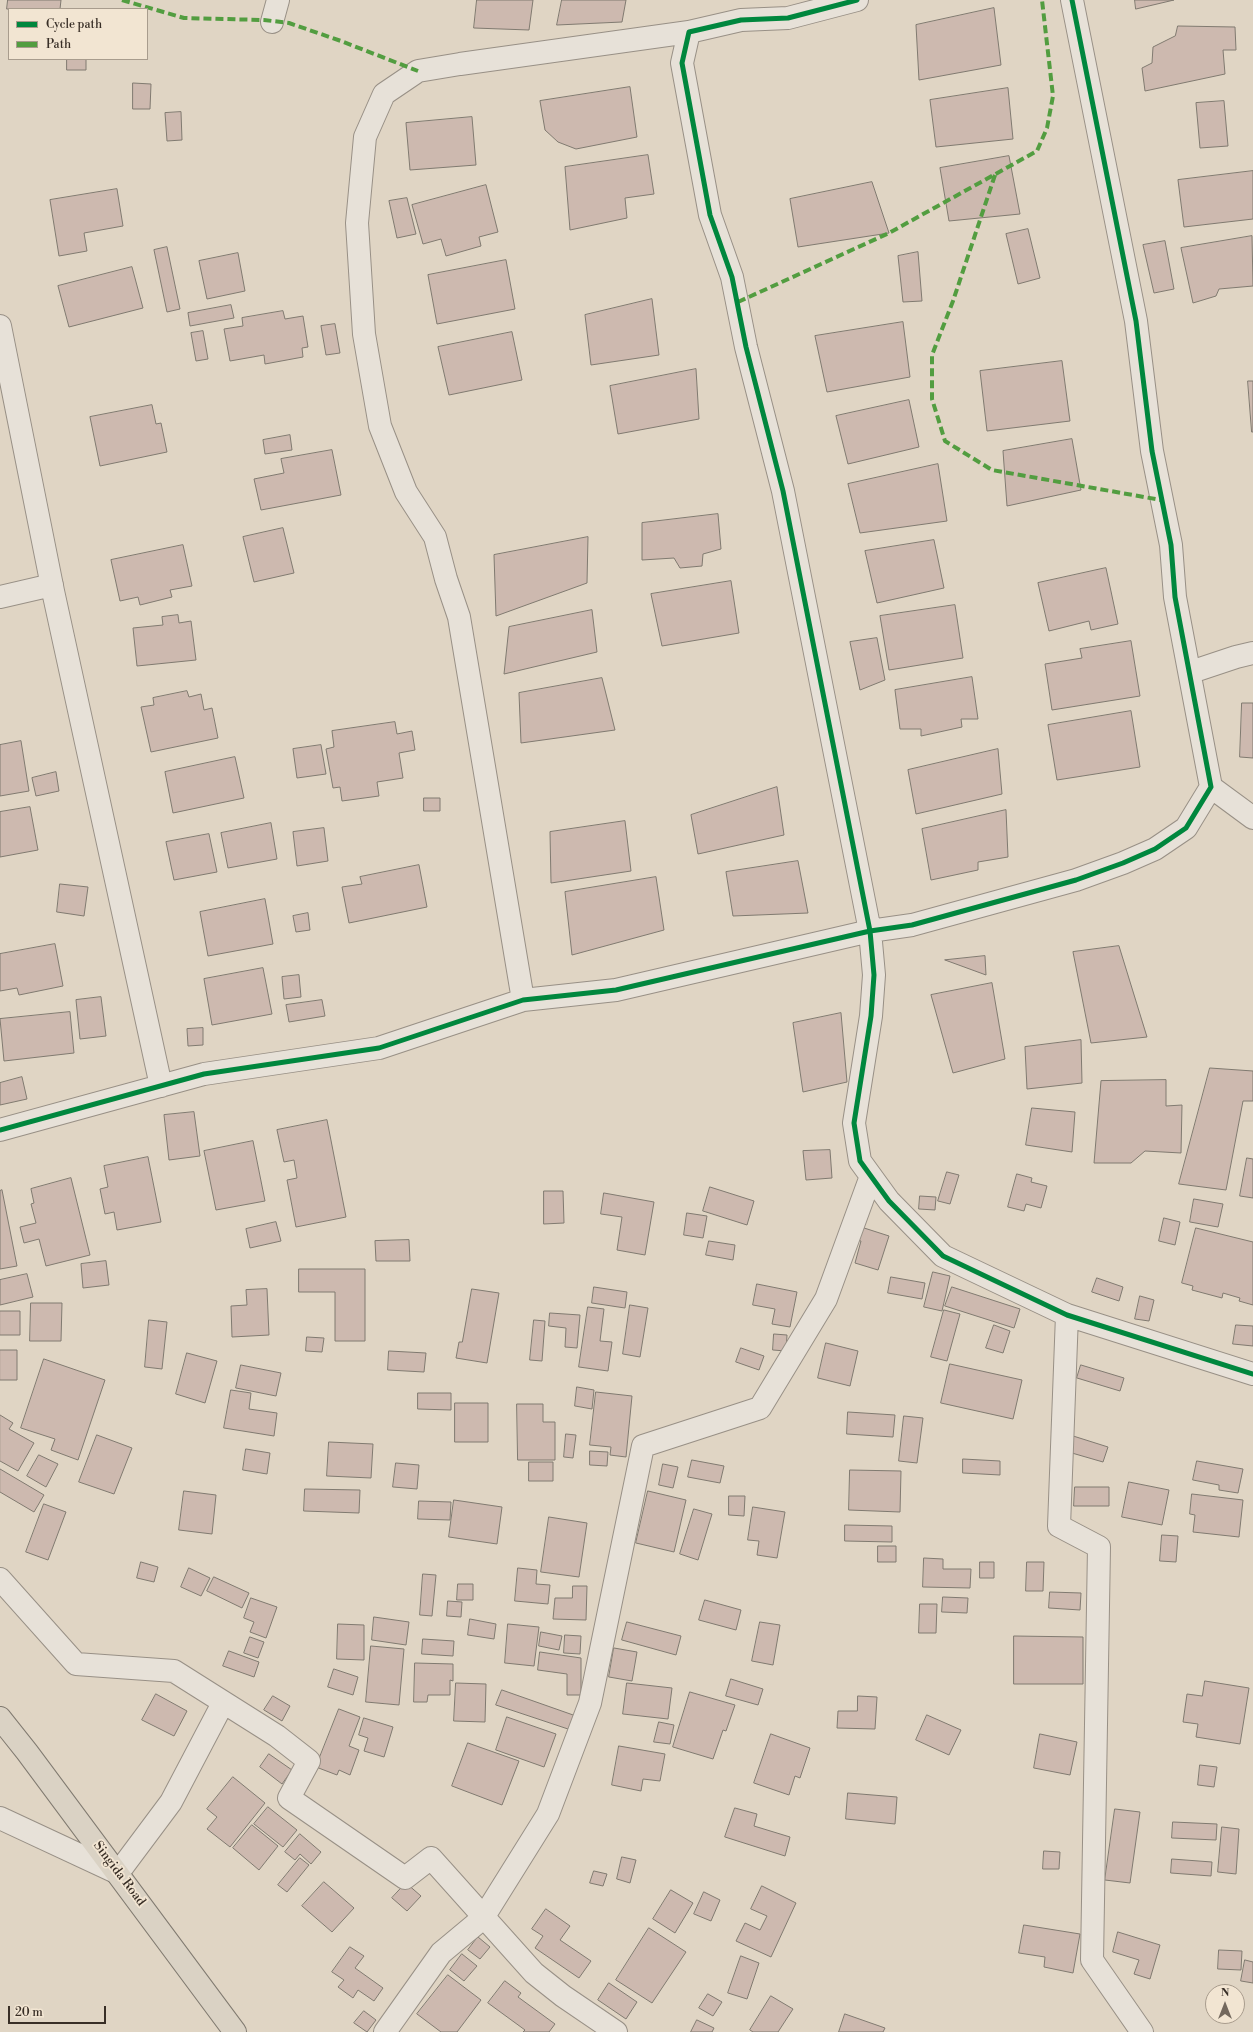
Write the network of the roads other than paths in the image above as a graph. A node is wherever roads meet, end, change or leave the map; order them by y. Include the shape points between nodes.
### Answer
1 (278, 0) edge
2 (857, 0) edge
3 (1072, 0) edge
4 (272, 22) dead end
5 (689, 32) junction
6 (0, 326) edge
7 (7, 396) edge
8 (52, 585) junction
9 (0, 597) edge
10 (1253, 653) edge
11 (1191, 672) junction
12 (1211, 787) junction
13 (1253, 818) edge
14 (870, 931) junction
15 (522, 1000) junction
16 (161, 1086) junction
17 (0, 1130) edge
18 (871, 1176) junction
19 (1067, 1315) junction
20 (1253, 1374) edge
21 (0, 1579) edge
22 (223, 1703) junction
23 (0, 1718) edge
24 (0, 1818) edge
25 (118, 1873) junction
26 (484, 1918) junction
27 (236, 2032) edge
28 (385, 2032) edge
29 (616, 2032) edge
30 (1142, 2032) edge

1 - 4 street
2 - 5 street via 788,18 741,20
3 - 11 street via 1136,321 1152,451 1171,546 1175,598
5 - 14 street via 682,63 710,215 734,284 746,347 783,491
5 - 15 street via 418,71 384,94 365,137 357,223 364,334 378,418 406,492 435,537 458,617
6 - 7 street
7 - 8 street
8 - 9 street
8 - 16 street
10 - 11 street via 1236,656
11 - 12 street
12 - 13 street
12 - 14 street via 1186,828 1155,849 1123,863 1076,880 912,925
14 - 15 street via 616,990
14 - 18 street via 874,975 871,1016 854,1123 860,1161
15 - 16 street via 379,1048 204,1074
16 - 17 street
18 - 19 street via 889,1201 943,1256
18 - 26 street via 826,1299 760,1408 643,1446 590,1703 548,1814
19 - 20 street
19 - 30 street via 1059,1526 1099,1547 1092,1960
21 - 22 street via 76,1664 174,1671
22 - 25 street via 171,1802
22 - 26 street via 277,1736 309,1761 289,1798 405,1878 431,1858
23 - 25 highway, Singida Road
24 - 25 street
25 - 27 highway, Singida Road
26 - 28 street via 441,1952
26 - 29 street via 534,1973

